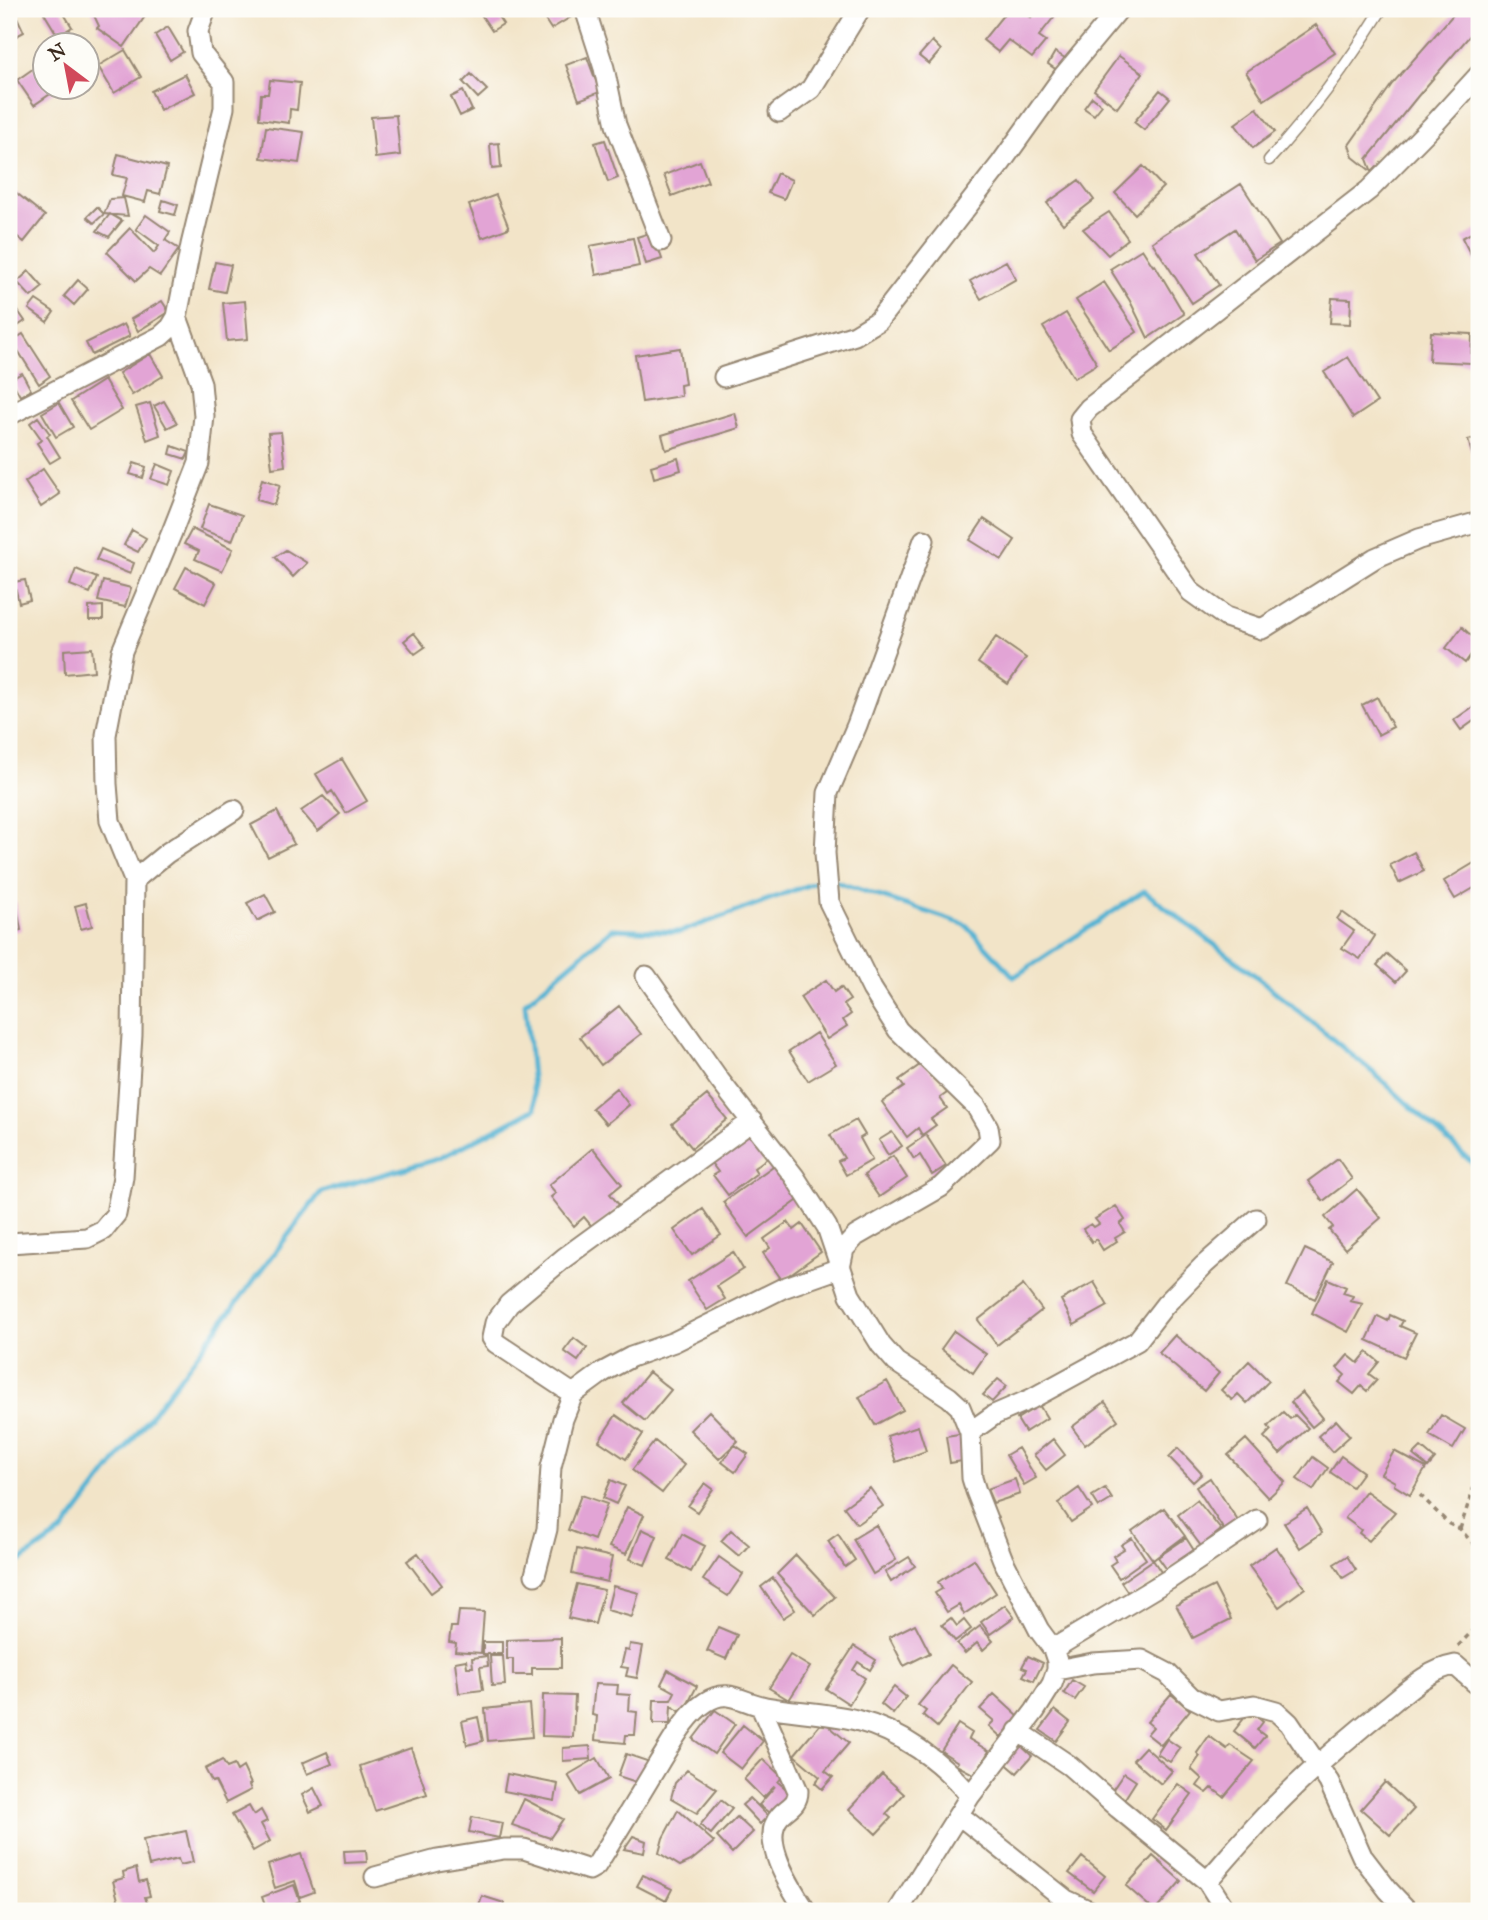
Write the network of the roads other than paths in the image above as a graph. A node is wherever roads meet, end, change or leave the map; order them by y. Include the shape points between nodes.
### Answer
1 (206, 9) edge
2 (585, 9) edge
3 (860, 9) edge
4 (1119, 9) edge
5 (1381, 9) edge
6 (1479, 75) edge
7 (779, 112) dead end
8 (1269, 160) dead end
9 (661, 241) dead end
10 (177, 317) junction
11 (724, 377) dead end
12 (9, 415) edge
13 (1479, 522) edge
14 (924, 540) dead end
15 (234, 810) dead end
16 (134, 880) junction
17 (646, 976) dead end
18 (752, 1121) junction
19 (1256, 1219) dead end
20 (9, 1243) edge
21 (840, 1268) junction
22 (573, 1394) junction
23 (970, 1432) junction
24 (1257, 1520) dead end
25 (535, 1575) dead end
26 (1053, 1649) junction
27 (1058, 1670) junction
28 (1479, 1686) edge
29 (761, 1707) junction
30 (1018, 1731) junction
31 (1318, 1765) junction
32 (970, 1796) junction
33 (959, 1815) junction
34 (375, 1877) dead end
35 (1207, 1881) junction
36 (806, 1911) edge
37 (898, 1911) edge
38 (1090, 1911) edge
39 (1226, 1911) edge
40 (1408, 1911) edge

1 - 10 street via 198,32 201,53 224,82 224,108
2 - 9 street via 616,125
3 - 7 street via 811,89
4 - 11 street via 878,321 855,335
5 - 8 lane via 1298,128
6 - 13 street via 1369,190 1080,419 1082,434 1191,592 1226,617 1262,629 1375,558 1419,539
10 - 12 street via 161,336
10 - 16 street via 201,383 204,416 199,463 122,651 106,735 110,821
14 - 21 street via 828,793 825,853 829,902 898,1030 976,1106 990,1140 941,1187 856,1236 844,1249
15 - 16 street
16 - 20 street via 131,1048 123,1177 116,1214 103,1230 87,1238
17 - 18 street
18 - 21 street via 827,1227
18 - 22 street via 564,1258 509,1304 495,1322 492,1338 496,1343
19 - 23 street via 1204,1265 1137,1341
21 - 22 street via 783,1288 674,1342 631,1357
21 - 23 street via 850,1295 881,1345 896,1362 960,1407
22 - 25 street via 551,1467 547,1529
23 - 26 street via 976,1491 1003,1560
24 - 26 street
26 - 27 street
27 - 30 street
27 - 31 street via 1142,1660 1167,1673 1191,1697 1219,1711 1254,1705 1276,1711
28 - 31 street via 1455,1665 1437,1668
29 - 32 street via 879,1726 938,1764
29 - 34 street via 726,1694 699,1707 676,1736 596,1866 589,1870 524,1849 504,1849 436,1860
29 - 36 street via 798,1791 794,1805 774,1825 775,1853
30 - 32 street
30 - 35 street via 1070,1766
31 - 35 street
31 - 40 street via 1362,1856
32 - 33 street
33 - 37 street
33 - 38 street via 1066,1900
35 - 39 street

